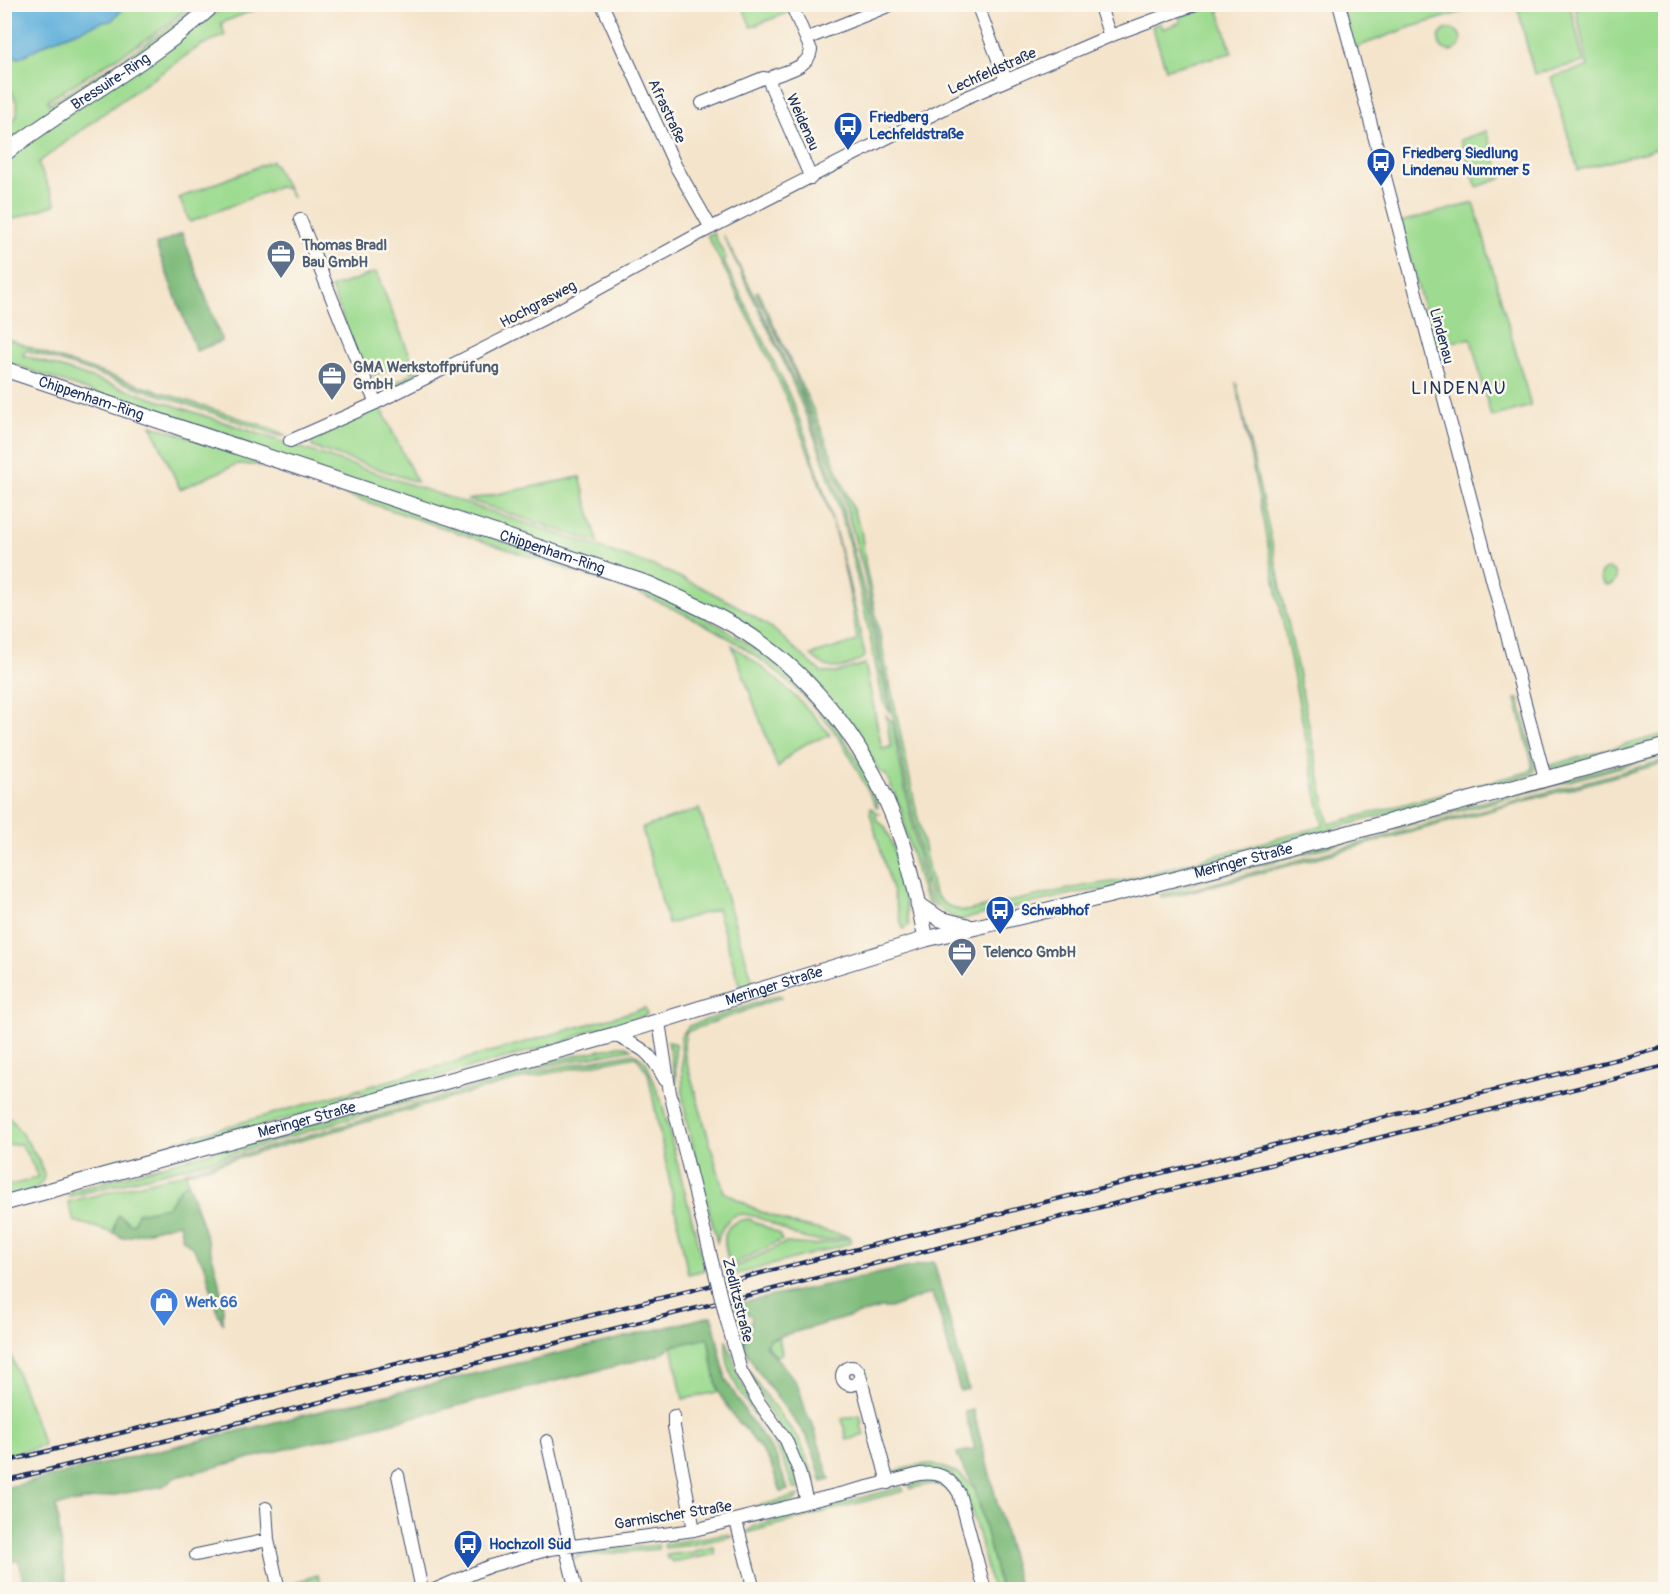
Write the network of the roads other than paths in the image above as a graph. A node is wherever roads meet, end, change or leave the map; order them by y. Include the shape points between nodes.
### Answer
1 (214, 4) edge
2 (602, 4) edge
3 (791, 4) edge
4 (893, 4) edge
5 (977, 4) edge
6 (1099, 4) edge
7 (1196, 4) edge
8 (1339, 4) edge
9 (1110, 36) junction
10 (806, 39) junction
11 (771, 79) junction
12 (1006, 80) junction
13 (702, 103) dead end
14 (4, 154) edge
15 (811, 177) junction
16 (300, 219) dead end
17 (711, 228) junction
18 (4, 369) edge
19 (376, 403) junction
20 (290, 441) dead end
21 (1665, 746) edge
22 (1545, 778) junction
23 (918, 904) junction
24 (973, 927) junction
25 (926, 939) junction
26 (659, 1022) junction
27 (614, 1035) junction
28 (670, 1093) junction
29 (4, 1203) edge
30 (860, 1375) dead end
31 (674, 1416) dead end
32 (547, 1441) dead end
33 (398, 1475) dead end
34 (888, 1483) junction
35 (807, 1502) junction
36 (266, 1508) dead end
37 (736, 1521) junction
38 (694, 1530) junction
39 (268, 1540) junction
40 (568, 1546) junction
41 (196, 1555) dead end
42 (279, 1590) edge
43 (422, 1590) edge
44 (434, 1590) edge
45 (576, 1590) edge
46 (754, 1590) edge
47 (985, 1590) edge

1 - 14 main road, Bressuire-Ring via 156,51
2 - 17 street, Afrastraße via 675,165
3 - 10 street
4 - 10 street
5 - 12 street
6 - 9 street
7 - 9 street, Lechfeldstraße
8 - 22 street, Lindenau
9 - 12 street, Lechfeldstraße
10 - 11 street via 811,51 808,61
11 - 13 street via 763,78
11 - 15 street, Weidenau via 772,90
12 - 15 street, Lechfeldstraße
15 - 17 street, Lechfeldstraße
16 - 19 street
17 - 19 street, Hochgrasweg
18 - 23 main road, Chippenham-Ring via 649,584 736,627 799,674 853,737 891,811
19 - 20 street, Hochgrasweg
21 - 22 main road, Meringer Straße
22 - 24 main road, Meringer Straße via 1190,875
23 - 24 main road via 940,919
23 - 25 main road, Chippenham-Ring
24 - 25 main road, Meringer Straße
25 - 26 main road, Meringer Straße
26 - 27 main road, Meringer Straße
26 - 28 street, Zedlitzstraße
27 - 28 street, Zedlitzstraße via 646,1051 657,1064
27 - 29 main road, Meringer Straße
28 - 35 street, Zedlitzstraße, bridge via 741,1371 786,1440
30 - 34 street
31 - 38 street
32 - 40 street
33 - 43 street
34 - 35 street, Garmischer Straße
34 - 47 street, Garmischer Straße via 933,1473 953,1483
35 - 37 street, Garmischer Straße
36 - 39 street
37 - 38 street, Garmischer Straße
37 - 46 street
38 - 40 street, Garmischer Straße
39 - 41 street
39 - 42 street
40 - 44 street, Garmischer Straße via 490,1566
40 - 45 street

